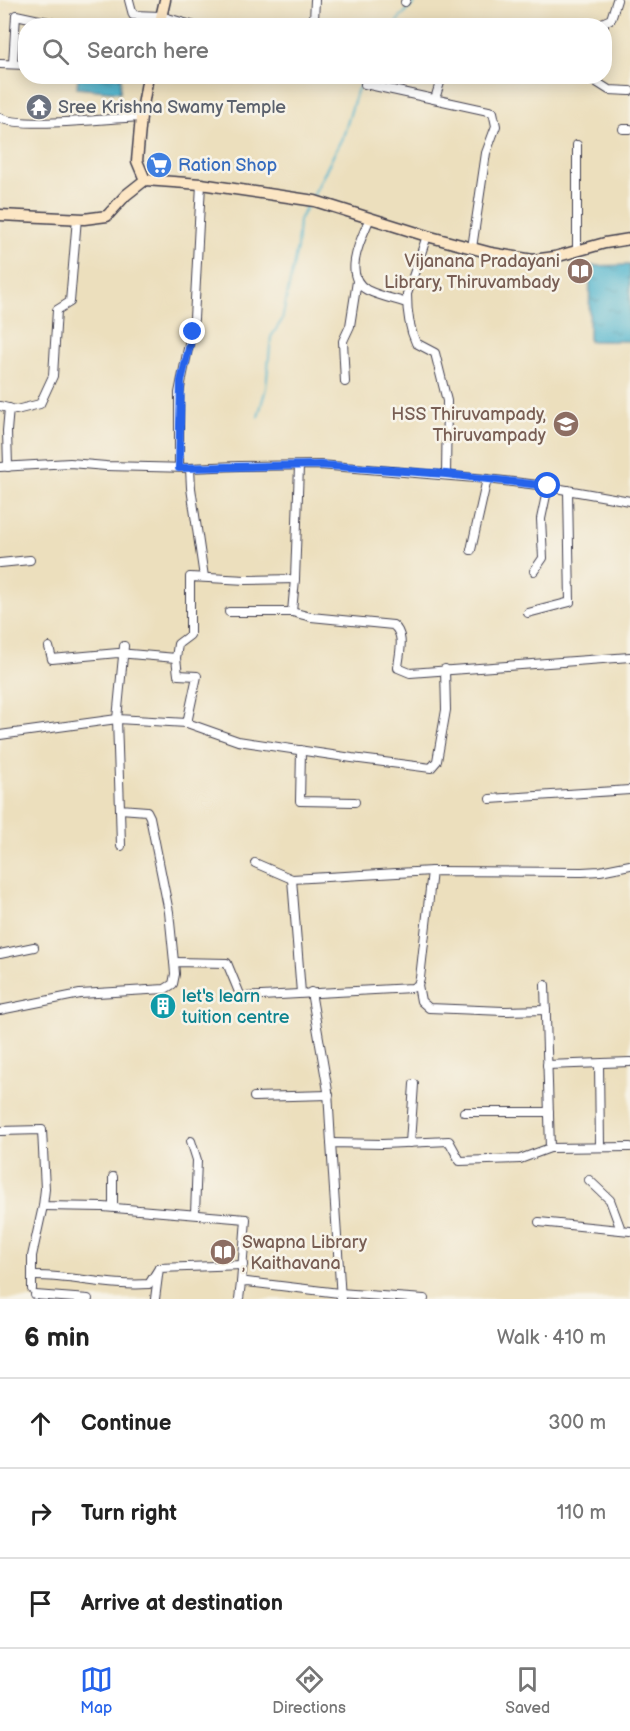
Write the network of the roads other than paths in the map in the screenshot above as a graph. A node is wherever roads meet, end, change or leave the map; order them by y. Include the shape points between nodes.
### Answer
1 (129, 0) edge
2 (165, 0) edge
3 (315, 0) edge
4 (616, 0) edge
5 (30, 18) edge
6 (146, 18) edge
7 (161, 18) edge
8 (314, 18) edge
9 (611, 18) edge
10 (0, 64) edge
11 (13, 64) junction
12 (18, 64) edge
13 (147, 84) edge
14 (365, 84) dead end
15 (440, 84) edge
16 (600, 84) edge
17 (630, 91) edge
18 (435, 99) junction
19 (141, 117) junction
20 (0, 118) edge
21 (577, 145) dead end
22 (145, 180) junction
23 (201, 184) junction
24 (0, 215) edge
25 (77, 218) junction
26 (370, 218) junction
27 (426, 237) junction
28 (630, 239) edge
29 (472, 248) junction
30 (577, 251) junction
31 (357, 281) junction
32 (407, 303) junction
33 (345, 382) dead end
34 (0, 406) edge
35 (9, 408) junction
36 (299, 466) junction
37 (4, 467) edge
38 (179, 468) junction
39 (190, 468) junction
40 (446, 474) junction
41 (487, 479) junction
42 (548, 486) junction
43 (568, 490) junction
44 (630, 501) edge
45 (471, 550) dead end
46 (30, 560) dead end
47 (0, 563) edge
48 (534, 571) dead end
49 (204, 577) junction
50 (295, 579) junction
51 (229, 612) dead end
52 (292, 612) junction
53 (528, 613) dead end
54 (49, 647) dead end
55 (124, 650) junction
56 (630, 657) edge
57 (176, 658) junction
58 (445, 669) junction
59 (117, 719) junction
60 (188, 723) junction
61 (0, 735) edge
62 (301, 750) junction
63 (630, 790) edge
64 (490, 799) dead end
65 (355, 802) dead end
66 (120, 808) junction
67 (121, 846) dead end
68 (255, 863) dead end
69 (630, 865) edge
70 (432, 871) junction
71 (292, 879) junction
72 (34, 947) dead end
73 (0, 954) edge
74 (174, 962) junction
75 (417, 985) junction
76 (545, 985) dead end
77 (301, 993) junction
78 (311, 993) junction
79 (0, 1010) edge
80 (546, 1010) junction
81 (630, 1062) edge
82 (599, 1064) junction
83 (547, 1065) junction
84 (414, 1084) dead end
85 (329, 1095) junction
86 (254, 1097) dead end
87 (464, 1112) dead end
88 (549, 1112) junction
89 (0, 1131) edge
90 (191, 1141) dead end
91 (331, 1143) junction
92 (410, 1143) junction
93 (600, 1146) junction
94 (630, 1147) edge
95 (550, 1148) junction
96 (113, 1177) dead end
97 (588, 1180) dead end
98 (43, 1206) junction
99 (113, 1207) junction
100 (195, 1214) junction
101 (540, 1222) dead end
102 (626, 1231) edge
103 (243, 1265) junction
104 (159, 1268) junction
105 (32, 1276) junction
106 (241, 1283) junction
107 (340, 1296) edge
108 (88, 1299) edge
109 (155, 1299) edge
110 (239, 1299) edge
111 (424, 1299) edge

1 - 6 street via 133,15
2 - 7 main road
3 - 8 street
4 - 9 street
5 - 11 street via 16,15
10 - 11 street
11 - 12 street
13 - 19 main road
14 - 18 street
15 - 18 street
16 - 17 street via 609,90
18 - 29 street via 484,109 495,116
19 - 20 street via 33,122
19 - 22 main road via 137,161
21 - 30 street
22 - 23 main road
22 - 25 main road via 107,216
23 - 26 main road via 315,201
23 - 38 street via 194,320 179,393
24 - 25 main road
25 - 35 street via 70,302 57,310 52,376 40,404
26 - 27 main road
26 - 31 street via 356,253
27 - 29 main road
27 - 32 street
28 - 30 main road
29 - 30 main road via 533,260
31 - 32 street via 366,289
31 - 33 street via 350,326 343,341
32 - 40 street via 416,343 437,356 447,401
34 - 35 street
35 - 37 street
36 - 39 street
36 - 40 street
36 - 50 street
37 - 38 street via 70,463
38 - 39 street
39 - 49 street
40 - 41 street
41 - 42 street
41 - 45 street
42 - 43 street
42 - 48 street via 541,519 543,558
43 - 44 street
43 - 53 street via 570,602
46 - 47 street
49 - 50 street
49 - 57 street via 190,577 190,635 177,644
50 - 52 street
51 - 52 street
52 - 58 street via 393,626 401,638 398,668 410,673
54 - 55 street via 52,659
55 - 57 street
55 - 59 street
56 - 58 street
57 - 60 street via 178,675 197,676
58 - 62 street via 446,710 437,761 431,768
59 - 60 street
59 - 61 street
59 - 66 street
60 - 62 street via 238,741
62 - 65 street via 300,801
63 - 64 street
66 - 67 street
66 - 74 street via 147,811 151,822 169,912
68 - 71 street
69 - 70 street via 582,872
70 - 71 street
70 - 75 street
71 - 77 street
72 - 73 street
74 - 77 street via 227,963 241,997
74 - 79 street via 175,980 165,989 87,993
75 - 78 street
75 - 80 street via 421,1001 429,1008
76 - 80 street
77 - 78 street
78 - 85 street
80 - 83 street
81 - 82 street
82 - 83 street
82 - 93 street
83 - 88 street
84 - 92 street
85 - 86 street
85 - 91 street
87 - 88 street
88 - 95 street
89 - 98 street via 42,1131
90 - 100 street via 197,1160
91 - 92 street
91 - 107 street
92 - 95 street via 448,1141 460,1161 520,1159
93 - 94 street
93 - 95 street
96 - 99 street
97 - 102 street via 610,1200
98 - 99 street
98 - 105 street via 32,1256
99 - 100 street
100 - 103 street via 246,1220
101 - 102 street
103 - 104 street
103 - 106 street
104 - 105 street via 148,1284 129,1286 57,1275
104 - 109 street
105 - 108 street via 33,1292
106 - 107 street
106 - 110 street
107 - 111 street

